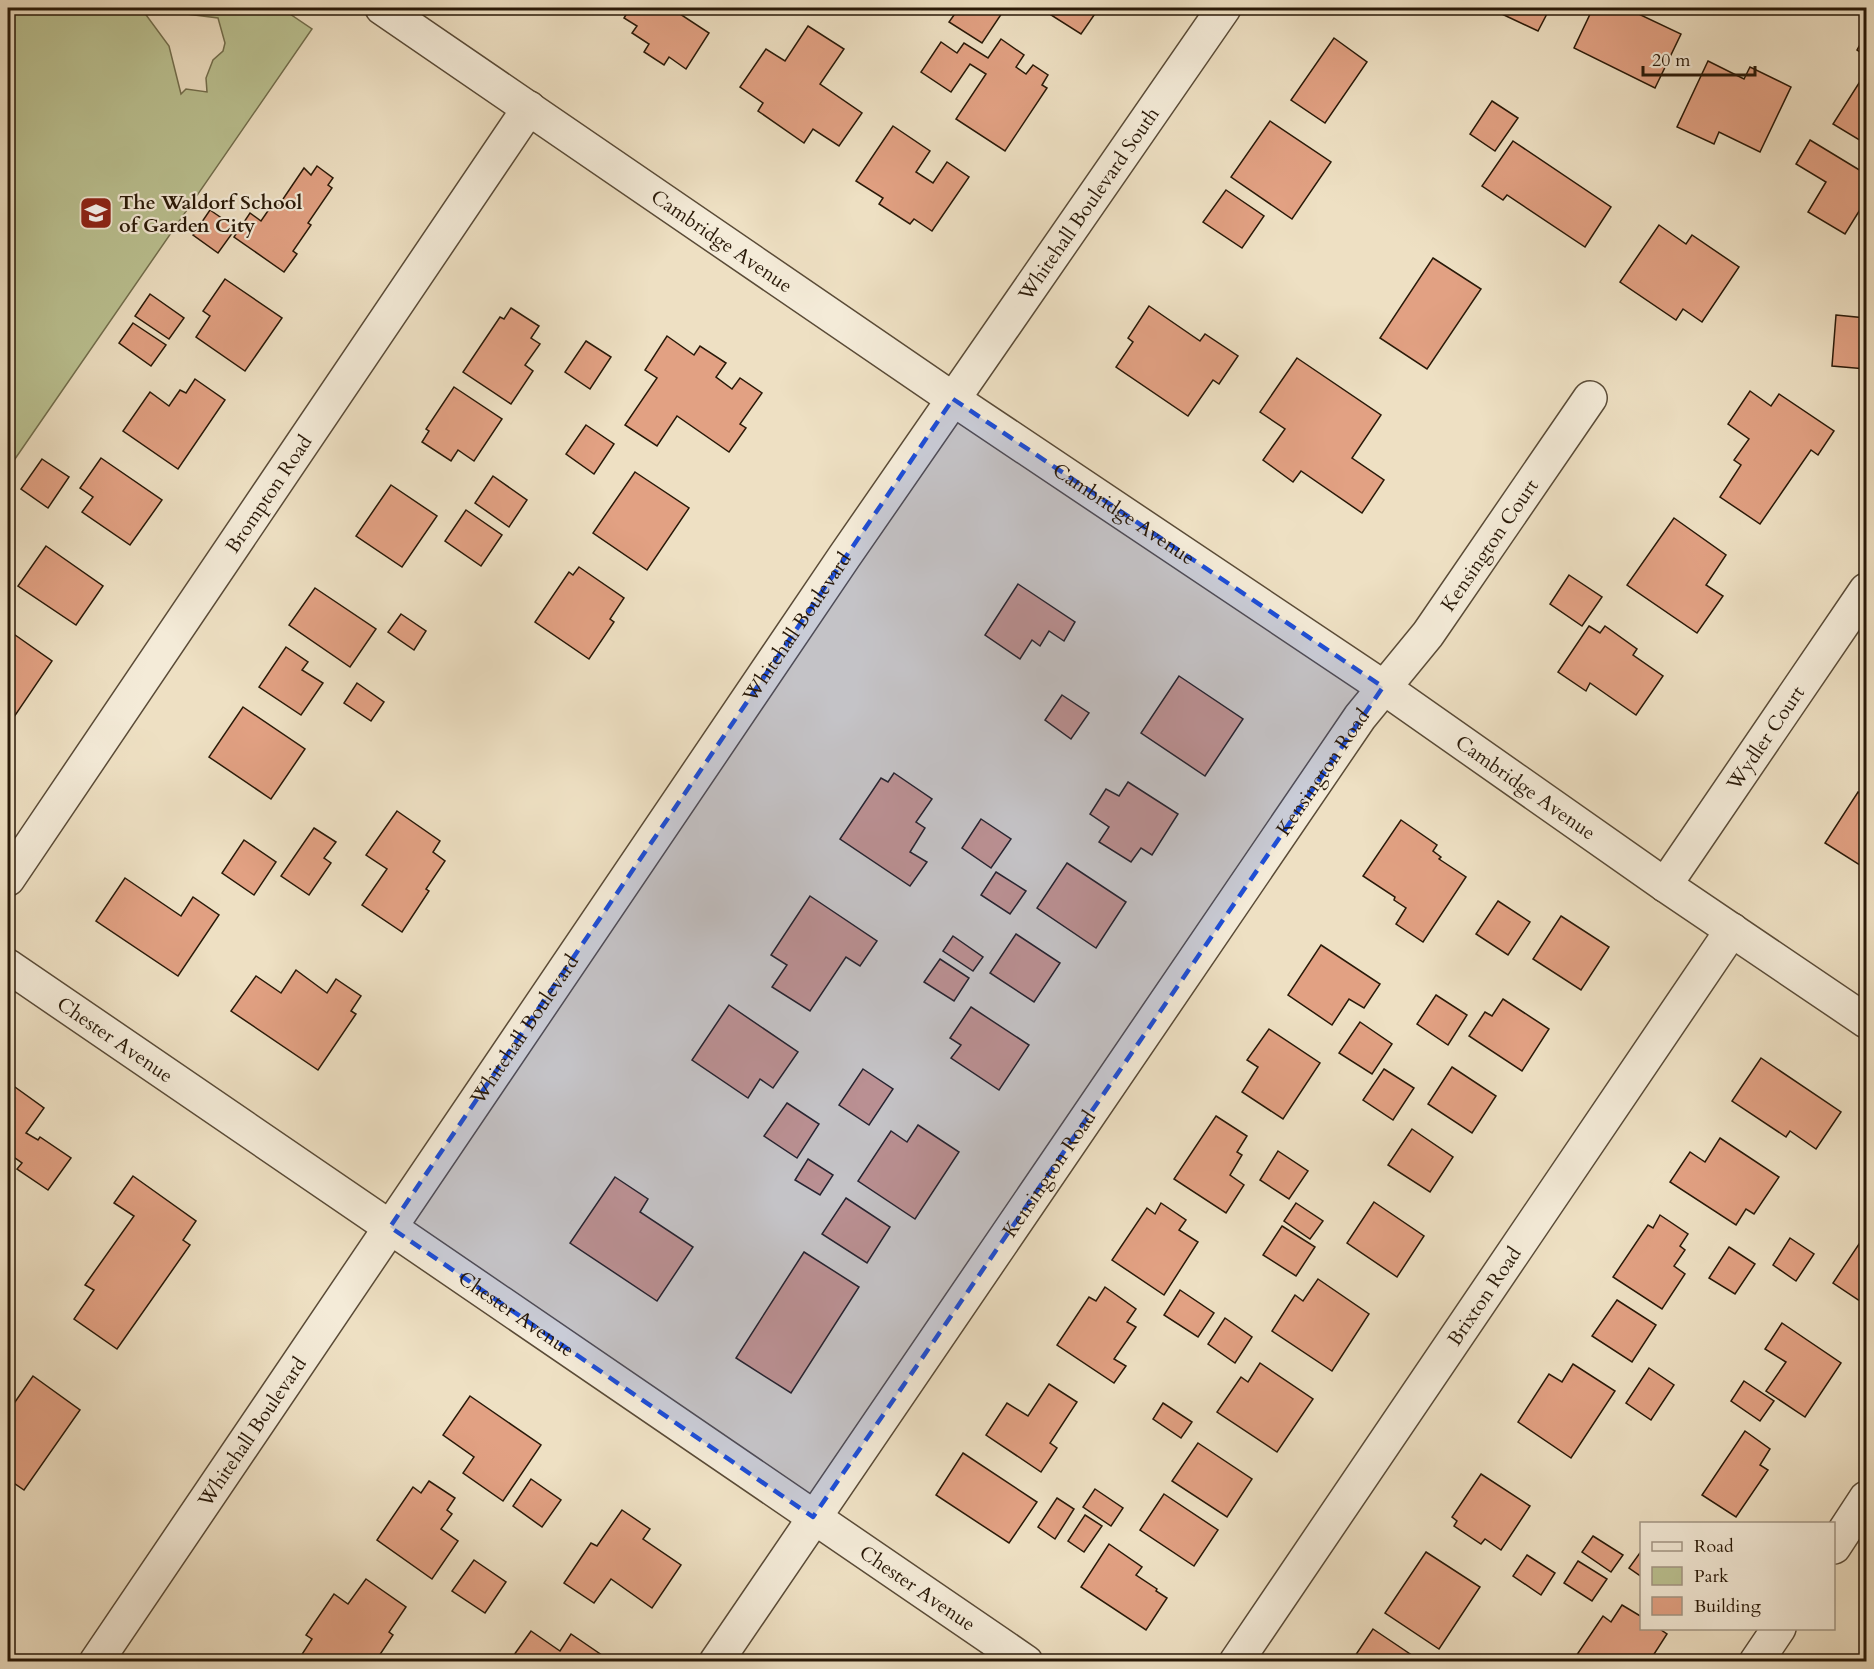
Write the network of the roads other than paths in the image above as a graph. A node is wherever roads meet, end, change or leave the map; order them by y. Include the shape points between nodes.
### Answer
1 (382, 8) edge
2 (1224, 8) edge
3 (529, 108) junction
4 (1590, 398) dead end
5 (953, 399) junction
6 (1866, 590) edge
7 (1383, 687) junction
8 (8, 879) edge
9 (1665, 885) junction
10 (1732, 930) junction
11 (8, 966) edge
12 (1866, 1021) edge
13 (390, 1227) junction
14 (1866, 1498) edge
15 (813, 1517) junction
16 (1835, 1544) edge
17 (1778, 1630) edge
18 (96, 1662) edge
19 (716, 1662) edge
20 (1026, 1662) edge
21 (1236, 1662) edge
22 (1756, 1662) edge

1 - 3 street, Cambridge Avenue
2 - 5 street, Whitehall Boulevard South
3 - 5 street, Cambridge Avenue
3 - 8 street, Brompton Road
4 - 7 street, Kensington Court via 1428,634
5 - 7 street, Cambridge Avenue
5 - 13 street, Whitehall Boulevard
6 - 9 street, Wydler Court
7 - 9 street, Cambridge Avenue
7 - 15 street, Kensington Road
9 - 10 street, Cambridge Avenue
10 - 12 street, Cambridge Avenue
10 - 21 street, Brixton Road
11 - 13 street, Chester Avenue
13 - 15 street, Chester Avenue
13 - 18 street, Whitehall Boulevard
14 - 16 street
15 - 19 street, Kensington Road
15 - 20 street, Chester Avenue
17 - 22 street

